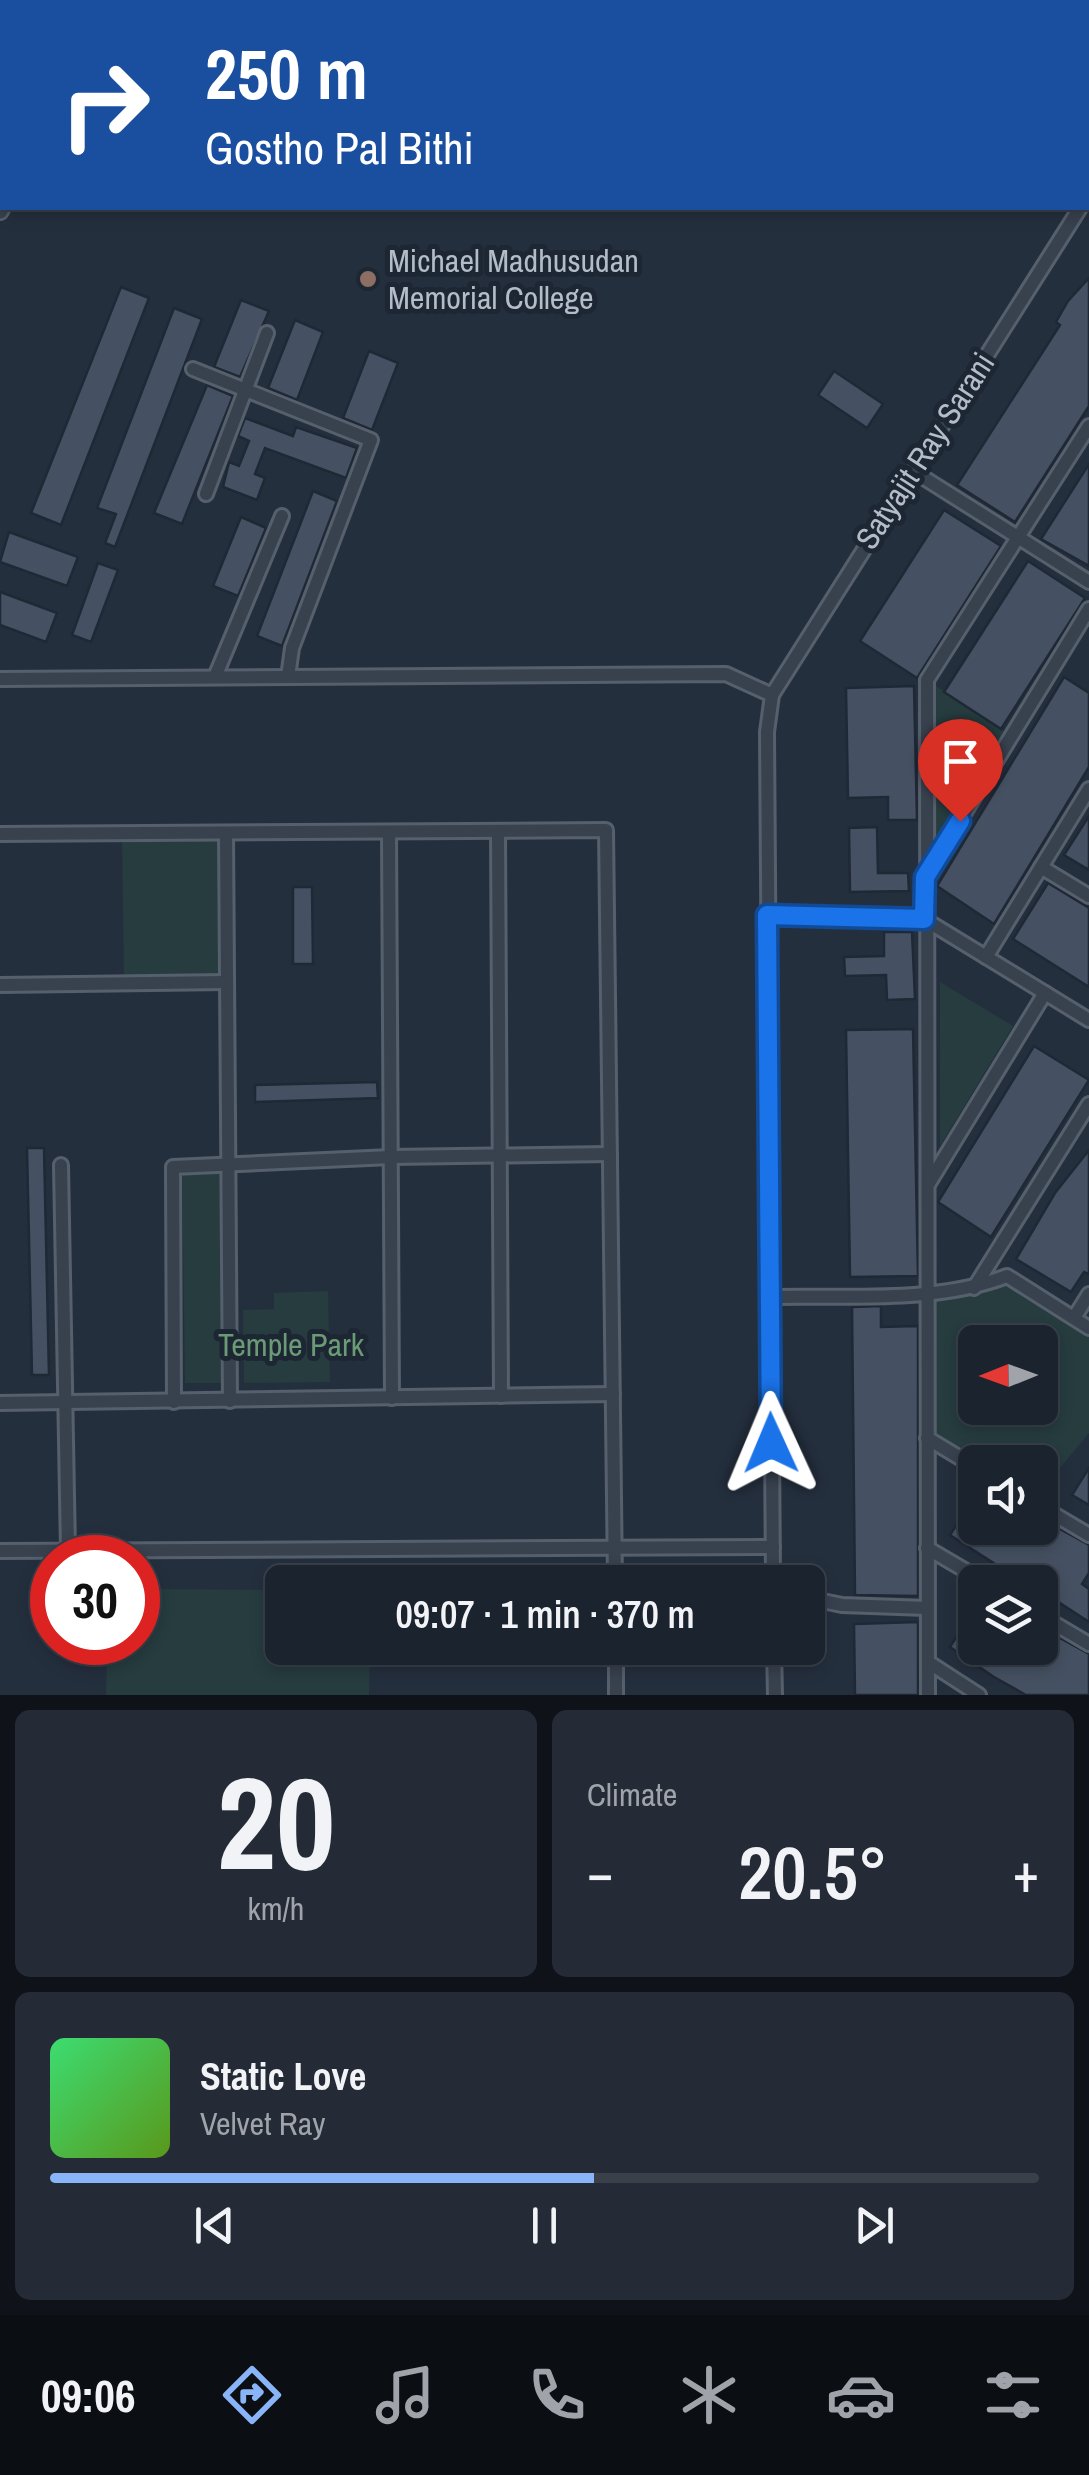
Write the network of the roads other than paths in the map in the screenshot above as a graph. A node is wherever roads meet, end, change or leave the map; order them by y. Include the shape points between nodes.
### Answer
1 (1079, 210) edge
2 (267, 333) dead end
3 (192, 369) dead end
4 (245, 391) junction
5 (1089, 426) edge
6 (913, 471) junction
7 (206, 494) dead end
8 (282, 516) dead end
9 (1020, 534) junction
10 (1089, 582) edge
11 (1089, 609) edge
12 (215, 677) junction
13 (288, 677) junction
14 (0, 680) edge
15 (772, 696) junction
16 (1089, 789) edge
17 (498, 831) junction
18 (389, 832) junction
19 (226, 833) junction
20 (0, 834) edge
21 (1041, 866) junction
22 (925, 877) junction
23 (1089, 896) edge
24 (767, 915) junction
25 (924, 919) junction
26 (986, 957) junction
27 (228, 982) junction
28 (0, 985) edge
29 (1045, 993) junction
30 (1089, 1020) edge
31 (1089, 1104) edge
32 (610, 1154) junction
33 (500, 1156) junction
34 (391, 1157) junction
35 (61, 1164) dead end
36 (229, 1165) junction
37 (928, 1184) junction
38 (974, 1288) junction
39 (928, 1292) junction
40 (1089, 1294) edge
41 (769, 1297) junction
42 (1074, 1318) junction
43 (1089, 1328) edge
44 (613, 1394) junction
45 (501, 1396) junction
46 (392, 1398) junction
47 (230, 1401) junction
48 (174, 1402) junction
49 (0, 1403) edge
50 (65, 1403) junction
51 (927, 1438) junction
52 (958, 1457) edge
53 (1058, 1517) edge
54 (68, 1535) edge
55 (1089, 1536) edge
56 (772, 1547) junction
57 (614, 1548) junction
58 (927, 1548) junction
59 (160, 1550) edge
60 (0, 1552) edge
61 (30, 1552) edge
62 (614, 1565) edge
63 (773, 1565) edge
64 (958, 1566) edge
65 (825, 1602) edge
66 (927, 1608) junction
67 (1058, 1626) edge
68 (1089, 1644) edge
69 (928, 1662) junction
70 (616, 1665) edge
71 (774, 1665) edge
72 (616, 1695) edge
73 (775, 1695) edge
74 (928, 1695) edge
75 (980, 1695) edge

1 - 6 street, Satyajit Ray Sarani
2 - 4 street
3 - 4 street
4 - 7 street
4 - 13 street via 371,440 292,648
5 - 9 street
6 - 9 street
6 - 15 street, Satyajit Ray Sarani
8 - 12 street
9 - 10 street
9 - 22 street via 927,680
11 - 22 street
12 - 13 street
12 - 14 street
13 - 15 street via 726,674
15 - 24 street
16 - 21 street
17 - 18 street
17 - 32 street via 606,830
17 - 33 street
18 - 19 street
18 - 34 street
19 - 20 street
19 - 27 street
21 - 23 street
21 - 26 street
22 - 25 street
24 - 25 street
24 - 41 street
25 - 26 street
25 - 37 street
26 - 29 street
27 - 28 street
27 - 36 street
29 - 30 street
29 - 37 street
31 - 38 street
32 - 33 street
32 - 44 street
33 - 34 street
33 - 45 street
34 - 36 street
34 - 46 street
35 - 50 street
36 - 47 street
36 - 48 street via 172,1167
37 - 39 street
38 - 39 street
38 - 42 street via 1007,1276
39 - 41 street
39 - 51 street
40 - 42 street
41 - 56 street
42 - 43 street
44 - 45 street
44 - 57 street
45 - 46 street
46 - 47 street
47 - 48 street
48 - 50 street
49 - 50 street
50 - 54 street
51 - 52 street
51 - 58 street
53 - 55 street
56 - 57 street
56 - 63 street
57 - 59 street
57 - 62 street
58 - 64 street
58 - 66 street
60 - 61 street
65 - 66 street
66 - 69 street
67 - 68 street
69 - 74 street
69 - 75 street
70 - 72 street
71 - 73 street

